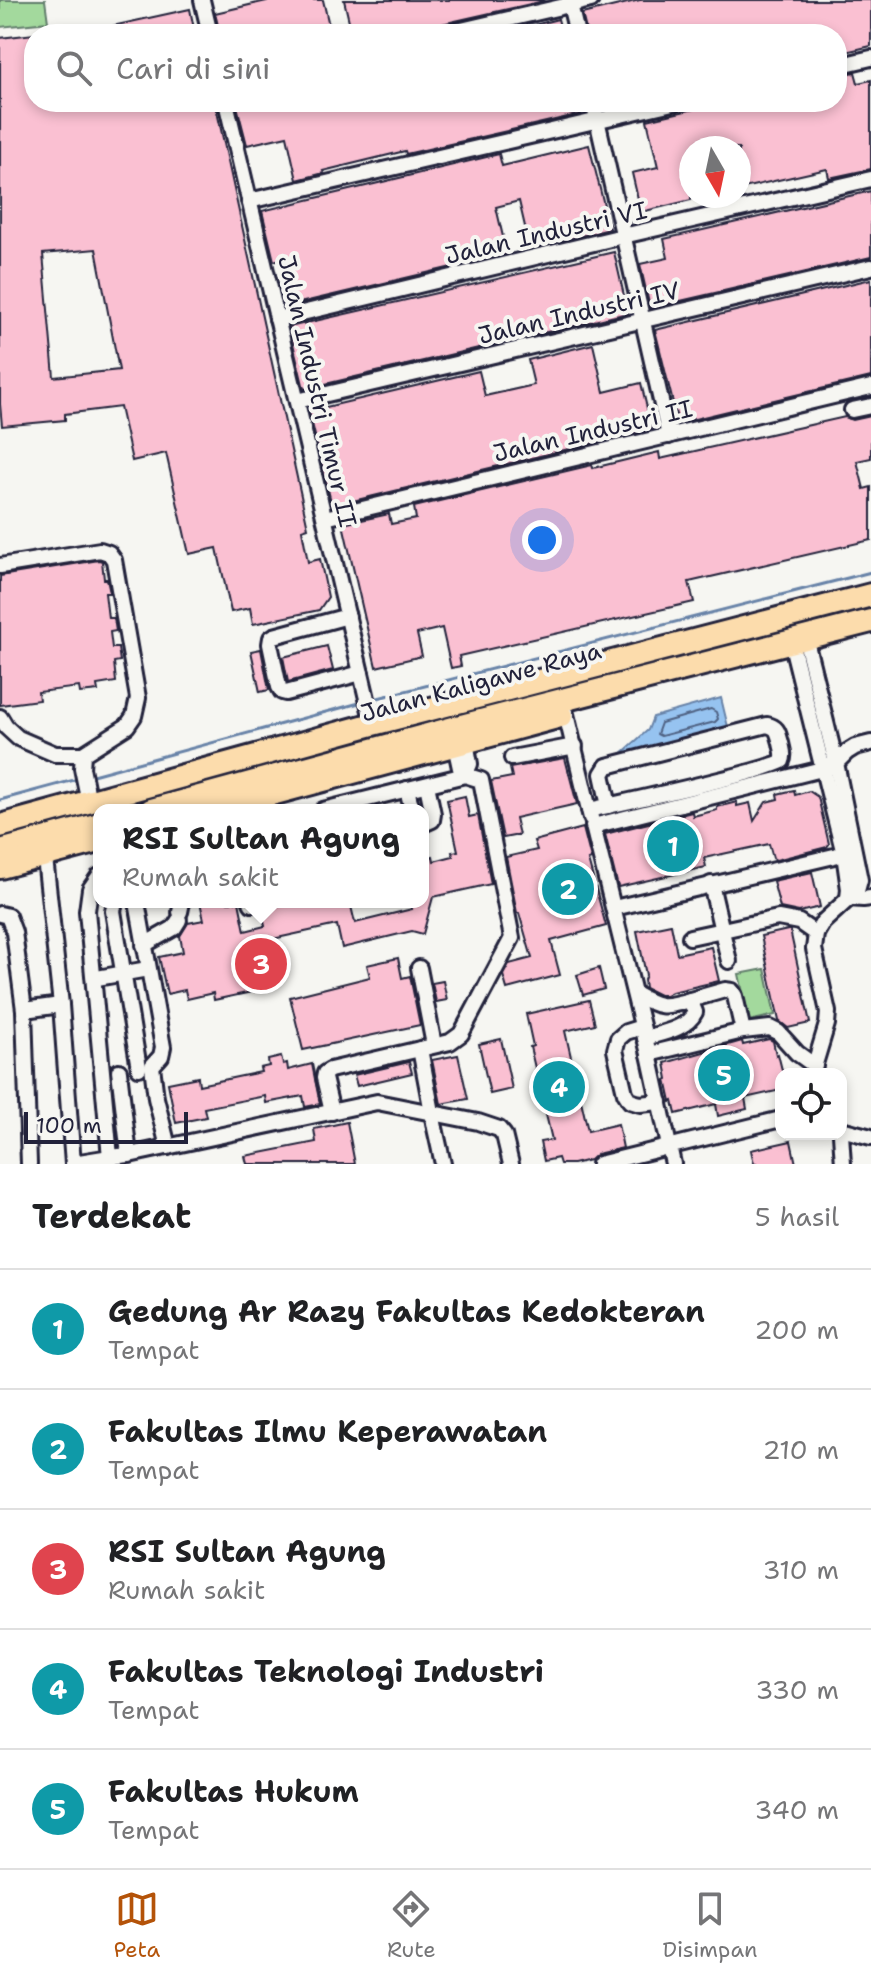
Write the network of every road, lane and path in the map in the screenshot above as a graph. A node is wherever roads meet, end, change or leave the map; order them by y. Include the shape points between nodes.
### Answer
1 (591, 0) edge
2 (205, 1) edge
3 (570, 2) edge
4 (208, 24) edge
5 (483, 24) edge
6 (575, 24) edge
7 (871, 58) edge
8 (847, 64) edge
9 (228, 112) edge
10 (595, 112) edge
11 (633, 112) edge
12 (597, 120) junction
13 (871, 179) edge
14 (249, 201) junction
15 (623, 236) junction
16 (871, 267) edge
17 (277, 319) junction
18 (642, 321) junction
19 (871, 387) edge
20 (297, 401) junction
21 (871, 406) edge
22 (852, 410) dead end
23 (669, 436) junction
24 (325, 518) junction
25 (0, 566) edge
26 (871, 595) edge
27 (871, 607) edge
28 (348, 616) junction
29 (871, 621) edge
30 (871, 634) edge
31 (797, 639) junction
32 (361, 673) junction
33 (566, 714) junction
34 (0, 717) edge
35 (373, 721) junction
36 (456, 735) junction
37 (871, 743) edge
38 (575, 746) junction
39 (512, 758) dead end
40 (82, 761) junction
41 (829, 766) junction
42 (755, 771) junction
43 (465, 775) junction
44 (427, 785) junction
45 (691, 786) junction
46 (755, 787) junction
47 (407, 789) junction
48 (694, 802) junction
49 (654, 803) junction
50 (95, 804) edge
51 (98, 804) edge
52 (100, 804) edge
53 (219, 804) edge
54 (350, 804) edge
55 (411, 804) edge
56 (93, 806) edge
57 (609, 806) junction
58 (589, 810) junction
59 (429, 821) edge
60 (93, 825) edge
61 (0, 826) edge
62 (593, 826) junction
63 (42, 835) junction
64 (0, 838) edge
65 (93, 840) edge
66 (0, 851) edge
67 (850, 852) junction
68 (0, 867) edge
69 (711, 884) junction
70 (93, 885) edge
71 (848, 898) junction
72 (871, 898) edge
73 (114, 908) edge
74 (138, 908) edge
75 (614, 908) junction
76 (180, 911) edge
77 (0, 914) edge
78 (722, 930) junction
79 (816, 934) junction
80 (690, 937) dead end
81 (144, 945) junction
82 (729, 961) dead end
83 (419, 968) dead end
84 (148, 969) junction
85 (123, 974) junction
86 (97, 978) dead end
87 (635, 994) junction
88 (690, 1000) junction
89 (61, 1005) junction
90 (24, 1010) junction
91 (743, 1031) junction
92 (644, 1033) junction
93 (427, 1047) junction
94 (649, 1054) junction
95 (145, 1067) junction
96 (812, 1068) edge
97 (815, 1068) edge
98 (660, 1102) junction
99 (332, 1112) junction
100 (433, 1113) junction
101 (775, 1120) edge
102 (847, 1132) edge
103 (871, 1137) edge
104 (842, 1140) edge
105 (669, 1146) junction
106 (168, 1147) junction
107 (129, 1155) junction
108 (106, 1159) edge
109 (72, 1161) edge
110 (29, 1164) edge
111 (443, 1164) edge
112 (511, 1164) edge
113 (599, 1164) edge
114 (673, 1164) edge
115 (843, 1164) edge

1 - 3 lane
2 - 4 lane
3 - 5 lane
3 - 6 lane
7 - 8 lane
9 - 14 lane, Jalan Industri Timur II
10 - 12 lane
11 - 12 lane
12 - 14 lane
12 - 15 lane
13 - 15 lane, Jalan Industri VI
14 - 17 lane, Jalan Industri Timur II
15 - 17 lane, Jalan Industri VI
15 - 18 lane
16 - 18 lane, Jalan Industri IV
17 - 20 lane, Jalan Industri Timur II
18 - 20 lane, Jalan Industri IV
18 - 23 lane
19 - 23 lane, Jalan Industri II
20 - 24 lane, Jalan Industri Timur II
21 - 22 lane
23 - 24 lane, Jalan Industri II
24 - 28 lane, Jalan Industri Timur II
25 - 40 lane via 100,550 114,560 138,698 127,726
26 - 35 highway
27 - 31 highway, Jalan Kaligawe Raya
28 - 32 lane, Jalan Industri Timur II
28 - 32 lane via 271,638 279,687 286,693
29 - 31 highway, Jalan Kaligawe Raya
30 - 31 highway
31 - 33 highway
31 - 36 highway, Jalan Kaligawe Raya
31 - 41 lane
32 - 35 lane, Jalan Industri Timur II
33 - 36 highway
33 - 38 lane
34 - 40 lane via 18,738
35 - 51 highway
36 - 43 lane via 470,764
36 - 52 highway, Jalan Kaligawe Raya
36 - 53 highway, Jalan Kaligawe Raya
37 - 41 lane
38 - 39 lane
38 - 58 lane
40 - 50 lane
41 - 46 lane
41 - 67 lane
42 - 45 lane
42 - 46 lane
42 - 57 lane via 783,759 773,726 607,766 602,774
43 - 44 lane
43 - 93 lane via 481,780 512,938 461,1034
44 - 47 lane
44 - 59 lane via 433,814
45 - 48 lane
45 - 49 lane
46 - 48 lane
47 - 54 lane
47 - 55 lane
48 - 49 lane
49 - 57 lane
49 - 62 lane
56 - 63 highway, Jalan Kaligawe Raya
57 - 58 lane
58 - 62 lane
60 - 63 highway, Jalan Kaligawe Raya
61 - 63 highway
62 - 75 lane
63 - 64 highway, Jalan Kaligawe Raya
63 - 65 highway
63 - 66 highway, Jalan Kaligawe Raya
63 - 68 highway
63 - 89 lane
67 - 69 lane
67 - 71 lane via 860,880
69 - 75 lane
69 - 78 lane
70 - 108 lane via 87,911
71 - 72 lane
71 - 79 lane
73 - 85 lane
74 - 81 lane
75 - 87 lane
76 - 81 lane via 174,928
77 - 90 lane via 8,916 14,932
78 - 79 lane via 778,918 799,922
78 - 80 lane
78 - 82 lane
79 - 97 lane via 814,949 828,1012
81 - 84 lane
83 - 93 lane
84 - 85 lane
84 - 95 lane via 163,1047 161,1056
85 - 86 lane
85 - 95 lane
87 - 88 lane via 654,1005
87 - 92 lane
88 - 91 lane via 732,991
88 - 92 lane via 692,1019
89 - 90 lane
89 - 109 lane
90 - 110 lane
91 - 94 lane
91 - 96 lane via 778,1032
92 - 94 lane
92 - 98 lane via 626,1032 615,1050 630,1101
93 - 99 lane via 325,1073
93 - 100 lane
94 - 98 lane
95 - 106 lane
95 - 107 lane via 112,1072
98 - 105 lane
99 - 100 lane via 377,1102
99 - 106 lane
100 - 111 lane
100 - 112 lane via 499,1129
101 - 105 lane
102 - 103 lane
104 - 115 lane
105 - 113 lane
105 - 114 lane
106 - 107 lane
107 - 108 lane
108 - 109 lane

